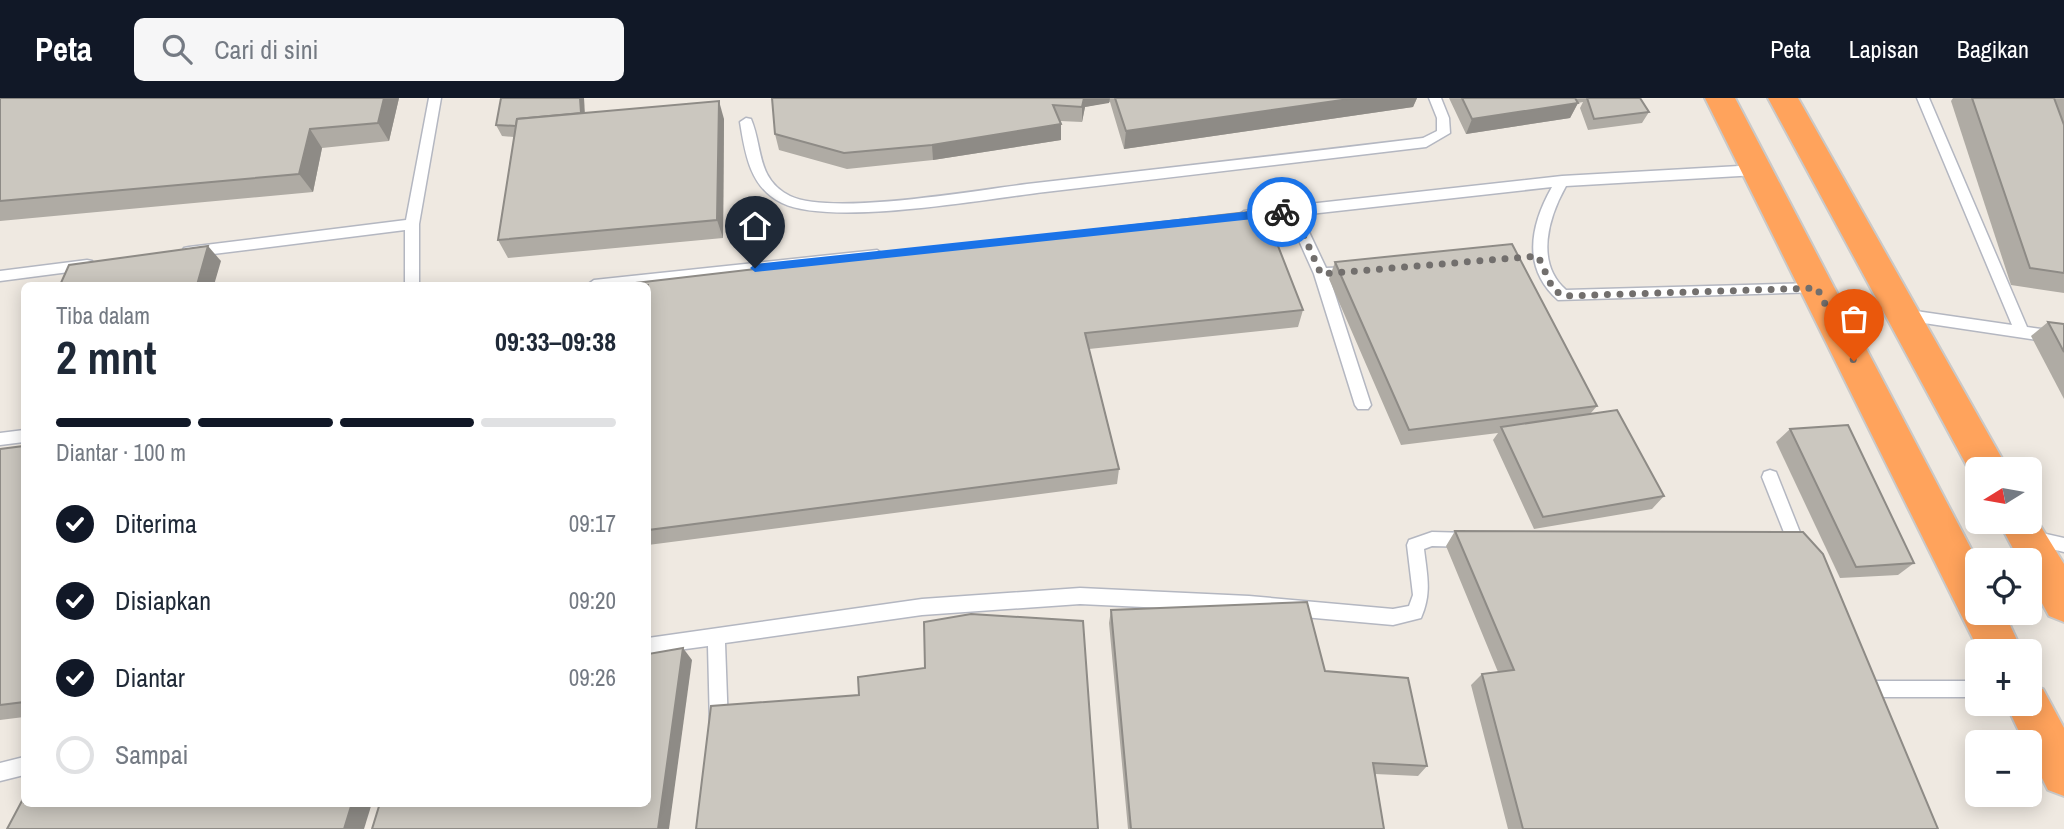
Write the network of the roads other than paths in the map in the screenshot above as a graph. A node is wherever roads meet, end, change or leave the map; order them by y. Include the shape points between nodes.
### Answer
1 (435, 98) edge
2 (1435, 98) edge
3 (1720, 98) edge
4 (1783, 98) edge
5 (1923, 98) edge
6 (746, 122) dead end
7 (1757, 170) junction
8 (1562, 181) junction
9 (1293, 211) junction
10 (1225, 218) edge
11 (412, 224) junction
12 (896, 253) edge
13 (177, 254) edge
14 (109, 262) edge
15 (1362, 271) edge
16 (1321, 274) junction
17 (0, 276) edge
18 (412, 282) edge
19 (622, 282) edge
20 (1817, 288) junction
21 (1902, 315) junction
22 (2021, 330) junction
23 (2064, 338) edge
24 (1363, 405) dead end
25 (21, 436) edge
26 (0, 439) edge
27 (1982, 457) edge
28 (1770, 477) dead end
29 (2036, 534) edge
30 (1488, 540) edge
31 (1806, 567) edge
32 (1965, 579) edge
33 (2064, 603) edge
34 (716, 636) junction
35 (651, 646) edge
36 (1856, 689) edge
37 (1965, 689) edge
38 (2034, 716) edge
39 (717, 739) edge
40 (21, 767) edge
41 (0, 772) edge
42 (2064, 774) edge

1 - 11 lane
2 - 6 lane via 1444,133 1426,142 882,204 818,206 791,202 770,190 754,167
3 - 7 highway
4 - 21 highway
5 - 22 lane
7 - 8 lane
7 - 20 highway
8 - 9 lane
8 - 20 lane via 1550,200 1532,257 1563,296
9 - 10 lane
9 - 16 lane
11 - 13 lane
11 - 18 lane
12 - 19 lane
14 - 17 lane
15 - 16 lane
16 - 24 lane
20 - 32 highway
21 - 22 lane
21 - 27 highway
22 - 23 lane
25 - 26 lane
28 - 31 lane via 1788,541
29 - 33 highway
30 - 34 lane via 1432,539 1415,545 1421,595 1415,612 1393,617 1080,596 922,607
34 - 35 lane
34 - 39 lane
36 - 37 lane
38 - 42 highway
40 - 41 lane

